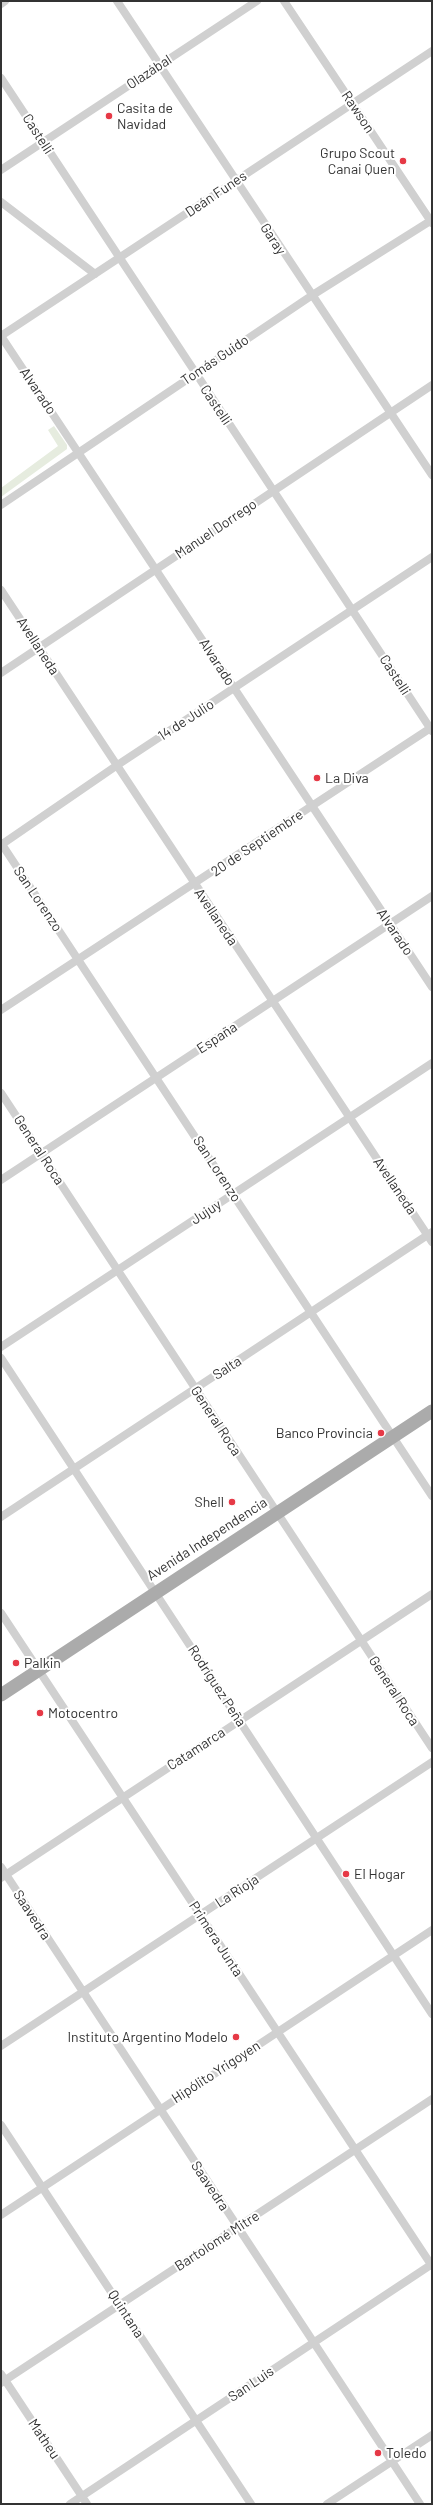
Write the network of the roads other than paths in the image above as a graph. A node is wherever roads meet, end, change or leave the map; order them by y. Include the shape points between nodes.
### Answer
1 (5, 1) edge
2 (116, 1) edge
3 (256, 1) edge
4 (284, 1) edge
5 (1, 4) edge
6 (432, 51) edge
7 (159, 65) junction
8 (1, 78) edge
9 (352, 104) junction
10 (43, 142) junction
11 (1, 170) edge
12 (236, 181) junction
13 (1, 202) edge
14 (431, 221) edge
15 (120, 258) junction
16 (95, 274) junction
17 (311, 296) junction
18 (1, 336) edge
19 (195, 373) junction
20 (432, 385) edge
21 (390, 412) junction
22 (79, 453) junction
23 (432, 475) edge
24 (273, 491) junction
25 (1, 505) edge
26 (432, 557) edge
27 (156, 569) junction
28 (1, 590) edge
29 (352, 610) junction
30 (38, 647) junction
31 (1, 673) edge
32 (234, 688) junction
33 (431, 729) edge
34 (116, 766) junction
35 (312, 806) junction
36 (1, 844) edge
37 (194, 884) junction
38 (432, 896) edge
39 (390, 924) junction
40 (79, 960) junction
41 (432, 987) edge
42 (272, 1001) junction
43 (1, 1010) edge
44 (432, 1063) edge
45 (157, 1077) junction
46 (1, 1093) edge
47 (349, 1118) junction
48 (41, 1154) junction
49 (1, 1180) edge
50 (234, 1194) junction
51 (430, 1236) edge
52 (118, 1270) junction
53 (311, 1312) junction
54 (1, 1347) edge
55 (1, 1358) edge
56 (195, 1388) junction
57 (432, 1411) edge
58 (393, 1437) junction
59 (74, 1469) junction
60 (432, 1496) edge
61 (276, 1513) junction
62 (1, 1517) edge
63 (156, 1593) junction
64 (432, 1594) edge
65 (1, 1613) edge
66 (361, 1641) junction
67 (39, 1670) junction
68 (1, 1695) edge
69 (240, 1721) junction
70 (432, 1748) edge
71 (432, 1762) edge
72 (123, 1798) junction
73 (317, 1838) junction
74 (1, 1867) edge
75 (4, 1877) edge
76 (200, 1914) junction
77 (432, 1930) edge
78 (393, 1956) junction
79 (82, 1993) junction
80 (432, 2014) edge
81 (278, 2032) junction
82 (1, 2046) edge
83 (432, 2098) edge
84 (159, 2110) junction
85 (1, 2125) edge
86 (355, 2149) junction
87 (42, 2188) junction
88 (1, 2215) edge
89 (237, 2227) junction
90 (432, 2264) edge
91 (120, 2305) junction
92 (314, 2342) junction
93 (2, 2379) edge
94 (196, 2420) junction
95 (432, 2435) edge
96 (392, 2461) junction
97 (82, 2496) junction
98 (70, 2504) edge
99 (87, 2504) edge
100 (251, 2504) edge
101 (327, 2504) edge
102 (420, 2504) edge

1 - 5 street
2 - 7 street, Garay
3 - 7 street, Olazábal
4 - 9 street, Rawson
6 - 9 street, Deán Funes
7 - 10 street, Olazábal
7 - 12 street, Garay
8 - 10 street, Castelli
9 - 12 street, Deán Funes
9 - 14 street, Rawson
10 - 11 street, Olazábal
10 - 15 street, Castelli
12 - 15 street, Deán Funes
12 - 17 street, Garay
13 - 16 street
14 - 17 street, Tomás Guido
15 - 16 street, Deán Funes
15 - 19 street, Castelli
16 - 18 street, Deán Funes
17 - 19 street, Tomás Guido
17 - 21 street, Garay
18 - 22 street, Alvarado
19 - 22 street, Tomás Guido
19 - 24 street, Castelli
20 - 21 street, Manuel Dorrego
21 - 23 street, Garay
21 - 24 street, Manuel Dorrego
22 - 25 street, Tomás Guido
22 - 27 street, Alvarado
24 - 27 street, Manuel Dorrego
24 - 29 street, Castelli
26 - 29 street, 14 de Julio
27 - 30 street, Manuel Dorrego
27 - 32 street, Alvarado
28 - 30 street, Avellaneda
29 - 32 street, 14 de Julio
29 - 33 street, Castelli
30 - 31 street, Manuel Dorrego
30 - 34 street, Avellaneda
32 - 34 street, 14 de Julio
32 - 35 street, Alvarado
33 - 35 street, 20 de Septiembre
34 - 36 street, 14 de Julio
34 - 37 street, Avellaneda
35 - 37 street, 20 de Septiembre
35 - 39 street, Alvarado
36 - 40 street, San Lorenzo
37 - 40 street, 20 de Septiembre
37 - 42 street, Avellaneda
38 - 39 street, España
39 - 41 street, Alvarado
39 - 42 street, España
40 - 43 street, 20 de Septiembre
40 - 45 street, San Lorenzo
42 - 45 street, España
42 - 47 street, Avellaneda
44 - 47 street, Jujuy
45 - 48 street, España
45 - 50 street, San Lorenzo
46 - 48 street, General Roca
47 - 50 street, Jujuy
47 - 51 street, Avellaneda
48 - 49 street, España
48 - 52 street, General Roca
50 - 52 street, Jujuy
50 - 53 street, San Lorenzo
51 - 53 street, Salta
52 - 54 street, Jujuy
52 - 56 street, General Roca
53 - 56 street, Salta
53 - 58 street, San Lorenzo
55 - 59 street, Rodríguez Peña
56 - 59 street, Salta
56 - 61 street, General Roca
57 - 58 main road, Avenida Independencia
58 - 60 street, San Lorenzo
58 - 61 main road, Avenida Independencia
59 - 62 street, Salta
59 - 63 street, Rodríguez Peña
61 - 63 main road, Avenida Independencia
61 - 66 street, General Roca
63 - 67 main road, Avenida Independencia
63 - 69 street, Rodríguez Peña
64 - 66 street, Catamarca
65 - 67 street, Primera Junta
66 - 69 street, Catamarca
66 - 70 street, General Roca
67 - 68 main road, Avenida Independencia
67 - 72 street, Primera Junta
69 - 72 street, Catamarca
69 - 73 street, Rodríguez Peña
71 - 73 street, La Rioja
72 - 75 street, Catamarca
72 - 76 street, Primera Junta
73 - 76 street, La Rioja
73 - 78 street, Rodríguez Peña
74 - 75 street, Saavedra
75 - 79 street, Saavedra
76 - 79 street, La Rioja
76 - 81 street, Primera Junta
77 - 78 street, Hipólito Yrigoyen
78 - 80 street, Rodríguez Peña
78 - 81 street, Hipólito Yrigoyen
79 - 82 street, La Rioja
79 - 84 street, Saavedra
81 - 84 street, Hipólito Yrigoyen
81 - 86 street, Primera Junta
83 - 86 street, Bartolomé Mitre
84 - 87 street, Hipólito Yrigoyen
84 - 89 street, Saavedra
85 - 87 street, Quintana
86 - 89 street, Bartolomé Mitre
86 - 90 street, Primera Junta
87 - 88 street, Hipólito Yrigoyen
87 - 91 street, Quintana
89 - 91 street, Bartolomé Mitre
89 - 92 street, Saavedra
90 - 92 street, San Luis
91 - 93 street, Bartolomé Mitre
91 - 94 street, Quintana
92 - 94 street, San Luis
92 - 96 street, Saavedra
93 - 97 street, Matheu
94 - 97 street, San Luis
94 - 100 street, Quintana
95 - 96 street
96 - 101 street
96 - 102 street, Saavedra
97 - 98 street, San Luis
97 - 99 street, Matheu

